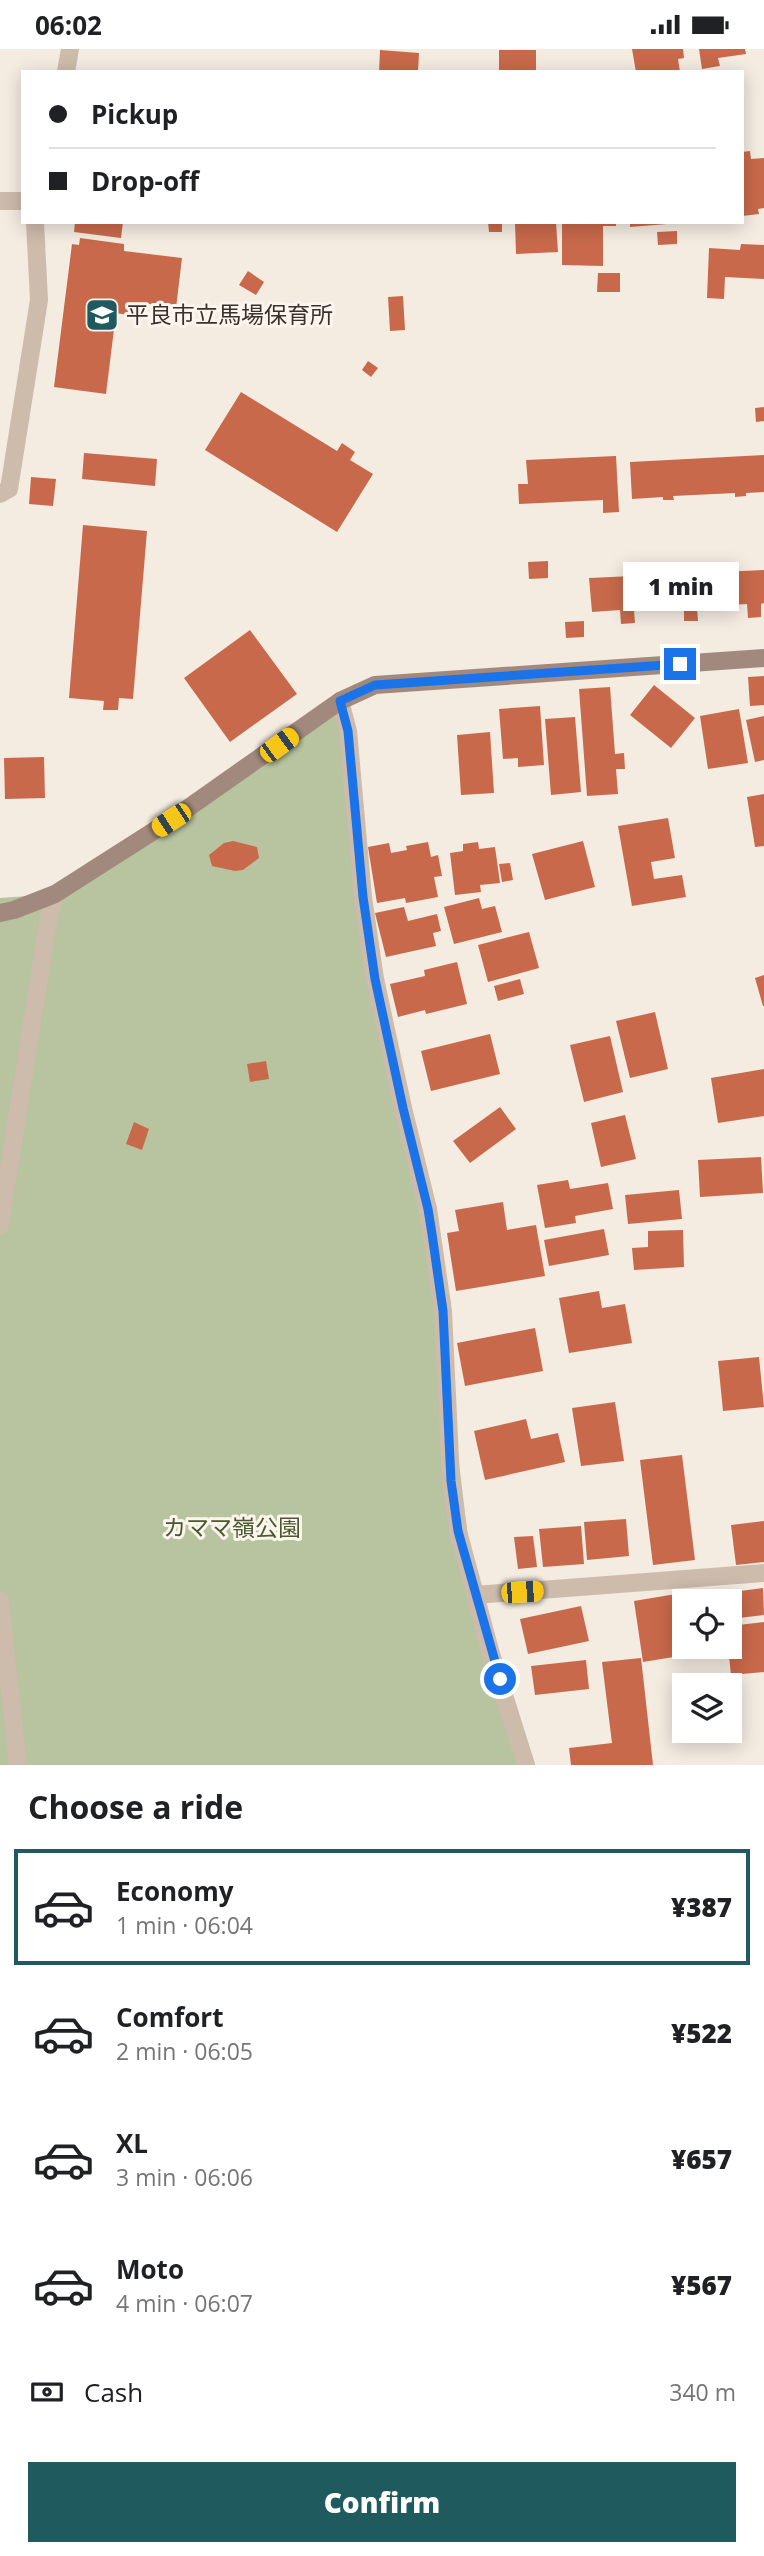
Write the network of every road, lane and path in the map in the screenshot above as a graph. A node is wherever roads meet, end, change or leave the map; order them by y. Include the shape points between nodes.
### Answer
1 (70, 49) edge
2 (66, 70) edge
3 (0, 201) edge
4 (21, 201) edge
5 (35, 224) edge
6 (0, 494) edge
7 (764, 658) edge
8 (340, 701) junction
9 (55, 894) junction
10 (0, 913) edge
11 (0, 1225) edge
12 (764, 1573) edge
13 (475, 1595) junction
14 (0, 1601) edge
15 (18, 1765) edge
16 (527, 1765) edge

1 - 2 street
3 - 4 street
5 - 6 street via 39,300 9,489
7 - 8 street via 375,685
8 - 9 street via 171,820
8 - 13 street via 348,731 375,979 428,1209 443,1311 451,1481
9 - 10 street
9 - 11 street
12 - 13 street
13 - 16 street
14 - 15 street

